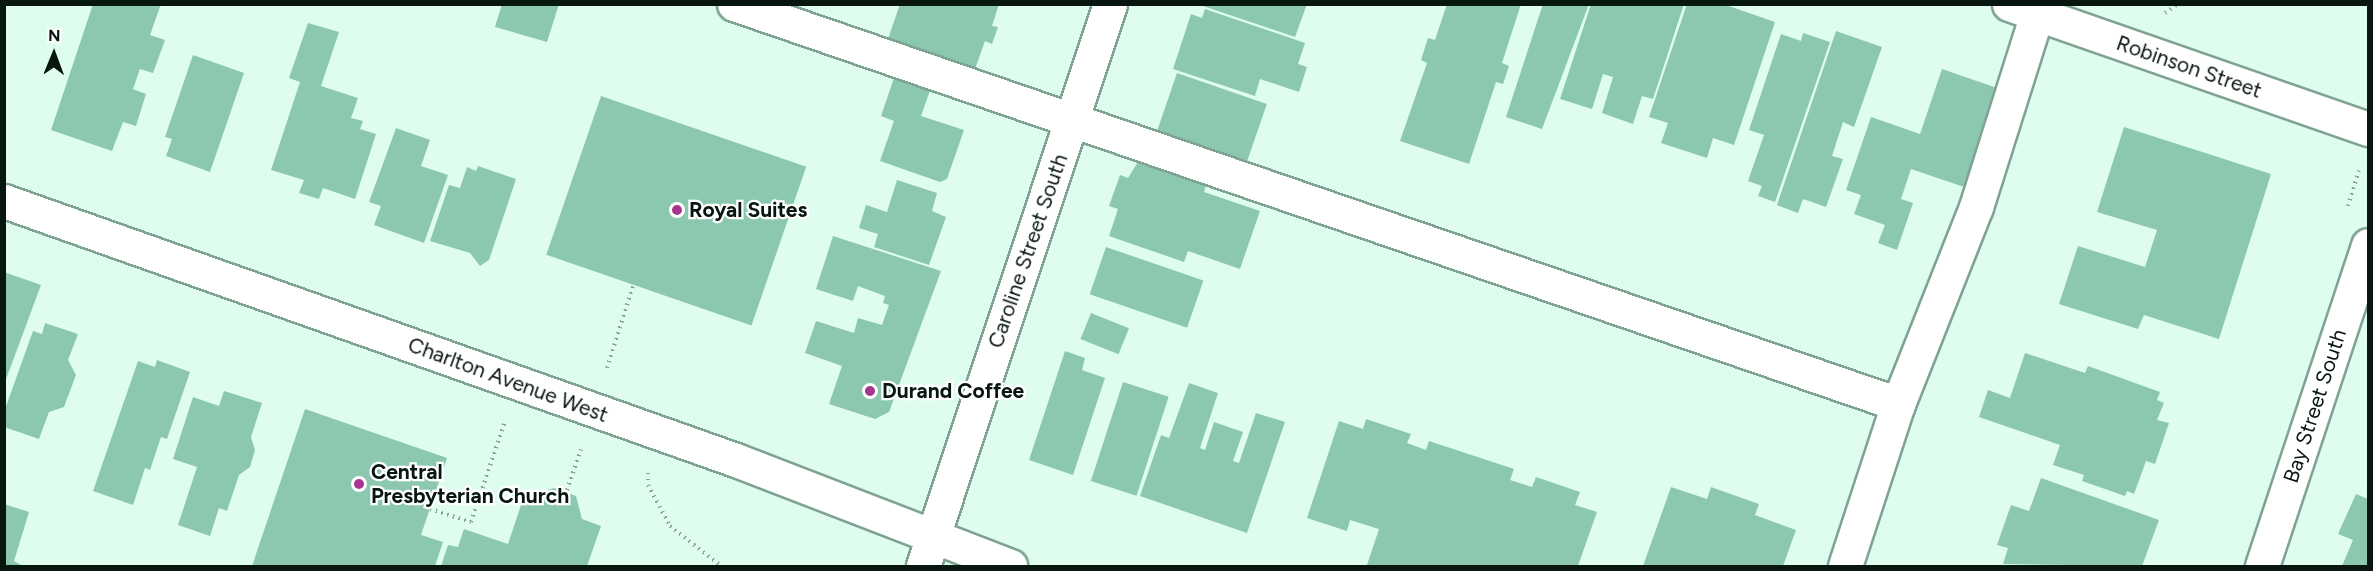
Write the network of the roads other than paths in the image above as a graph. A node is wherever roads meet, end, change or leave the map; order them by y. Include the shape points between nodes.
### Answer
1 (734, 4) edge
2 (1110, 4) edge
3 (2029, 8) edge
4 (1072, 120) junction
5 (2368, 129) edge
6 (4, 201) edge
7 (2368, 245) edge
8 (1898, 404) junction
9 (928, 553) edge
10 (1010, 567) edge
11 (1845, 567) edge
12 (2262, 567) edge

1 - 4 street
2 - 4 street, Caroline Street South
3 - 5 street, Robinson Street
3 - 8 street via 1976,207
4 - 8 street
4 - 9 street, Caroline Street South
6 - 9 street, Charlton Avenue West via 649,430
7 - 12 street, Bay Street South
8 - 11 street
9 - 10 street, Charlton Avenue West

